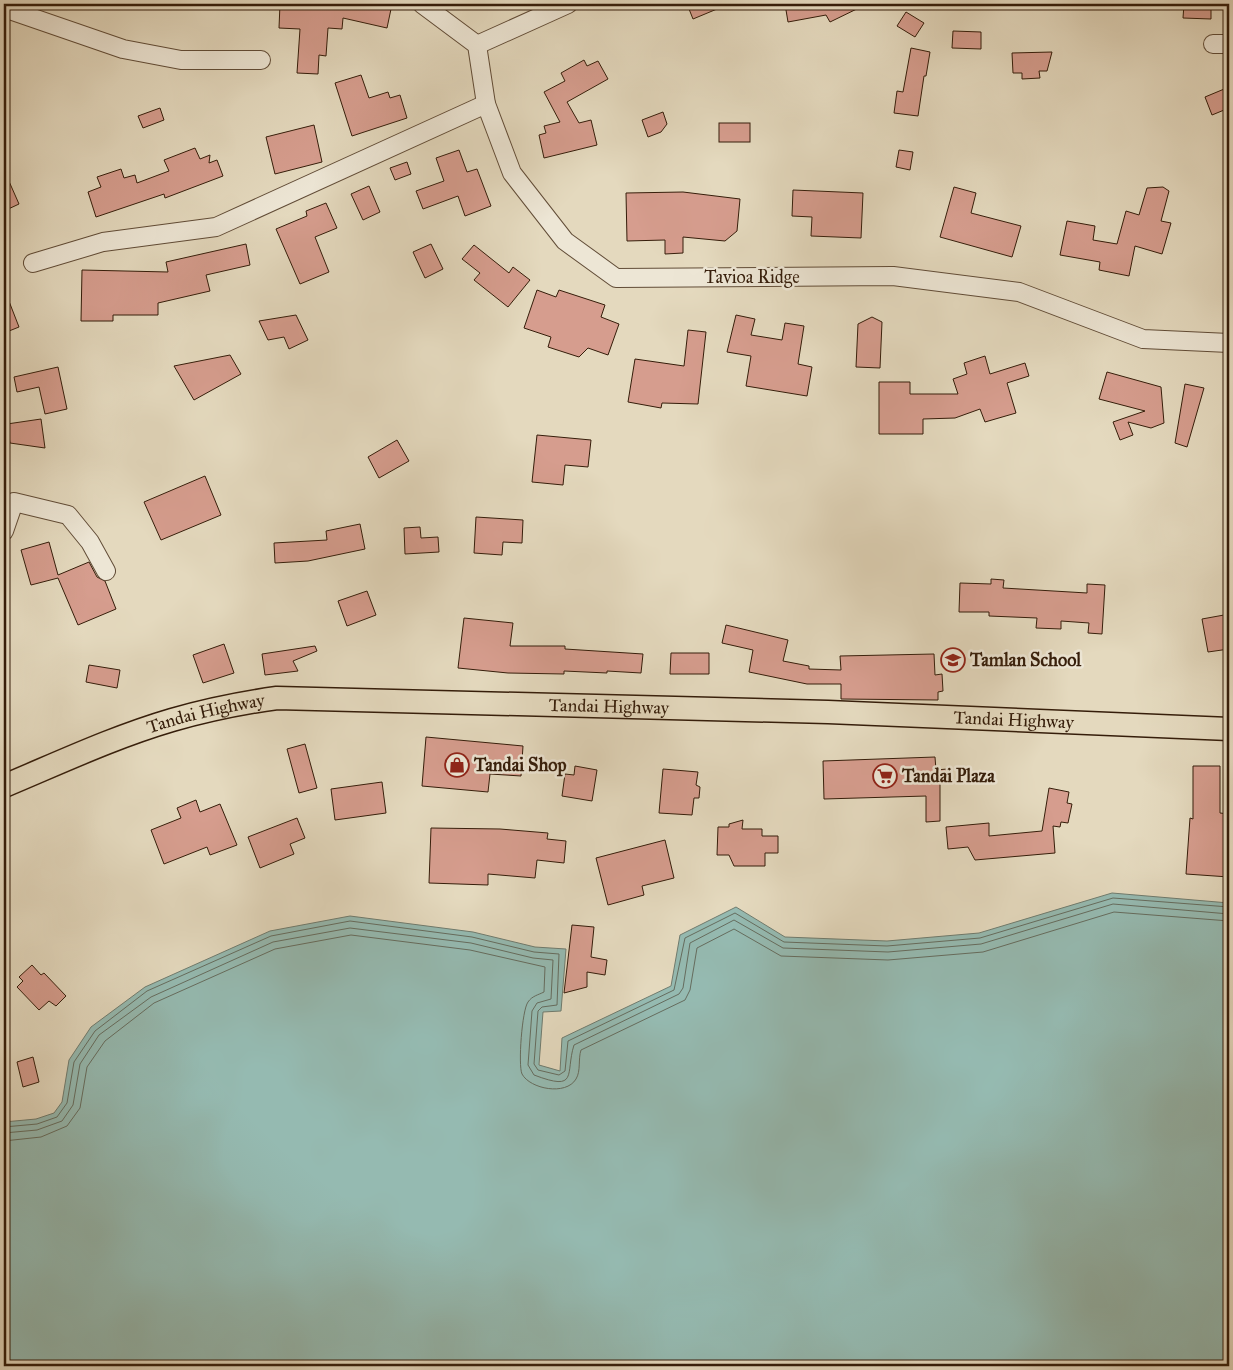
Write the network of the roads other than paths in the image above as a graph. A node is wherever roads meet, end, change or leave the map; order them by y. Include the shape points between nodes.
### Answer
1 (422, 4) edge
2 (568, 4) edge
3 (4, 8) edge
4 (477, 45) junction
5 (261, 60) dead end
6 (486, 104) junction
7 (33, 263) dead end
8 (1229, 344) edge
9 (4, 531) edge
10 (106, 571) dead end
11 (1229, 729) edge
12 (4, 786) edge

1 - 4 street
2 - 4 street
3 - 5 street via 123,49 181,60
4 - 6 street, Tavioa Ridge
6 - 7 street via 216,227 103,242
6 - 8 street, Tavioa Ridge via 512,173 565,241 616,278 892,276 1019,292 1143,339
9 - 10 street via 14,502 68,515 90,542
11 - 12 main road, Tandai Highway via 828,712 277,698 170,720

